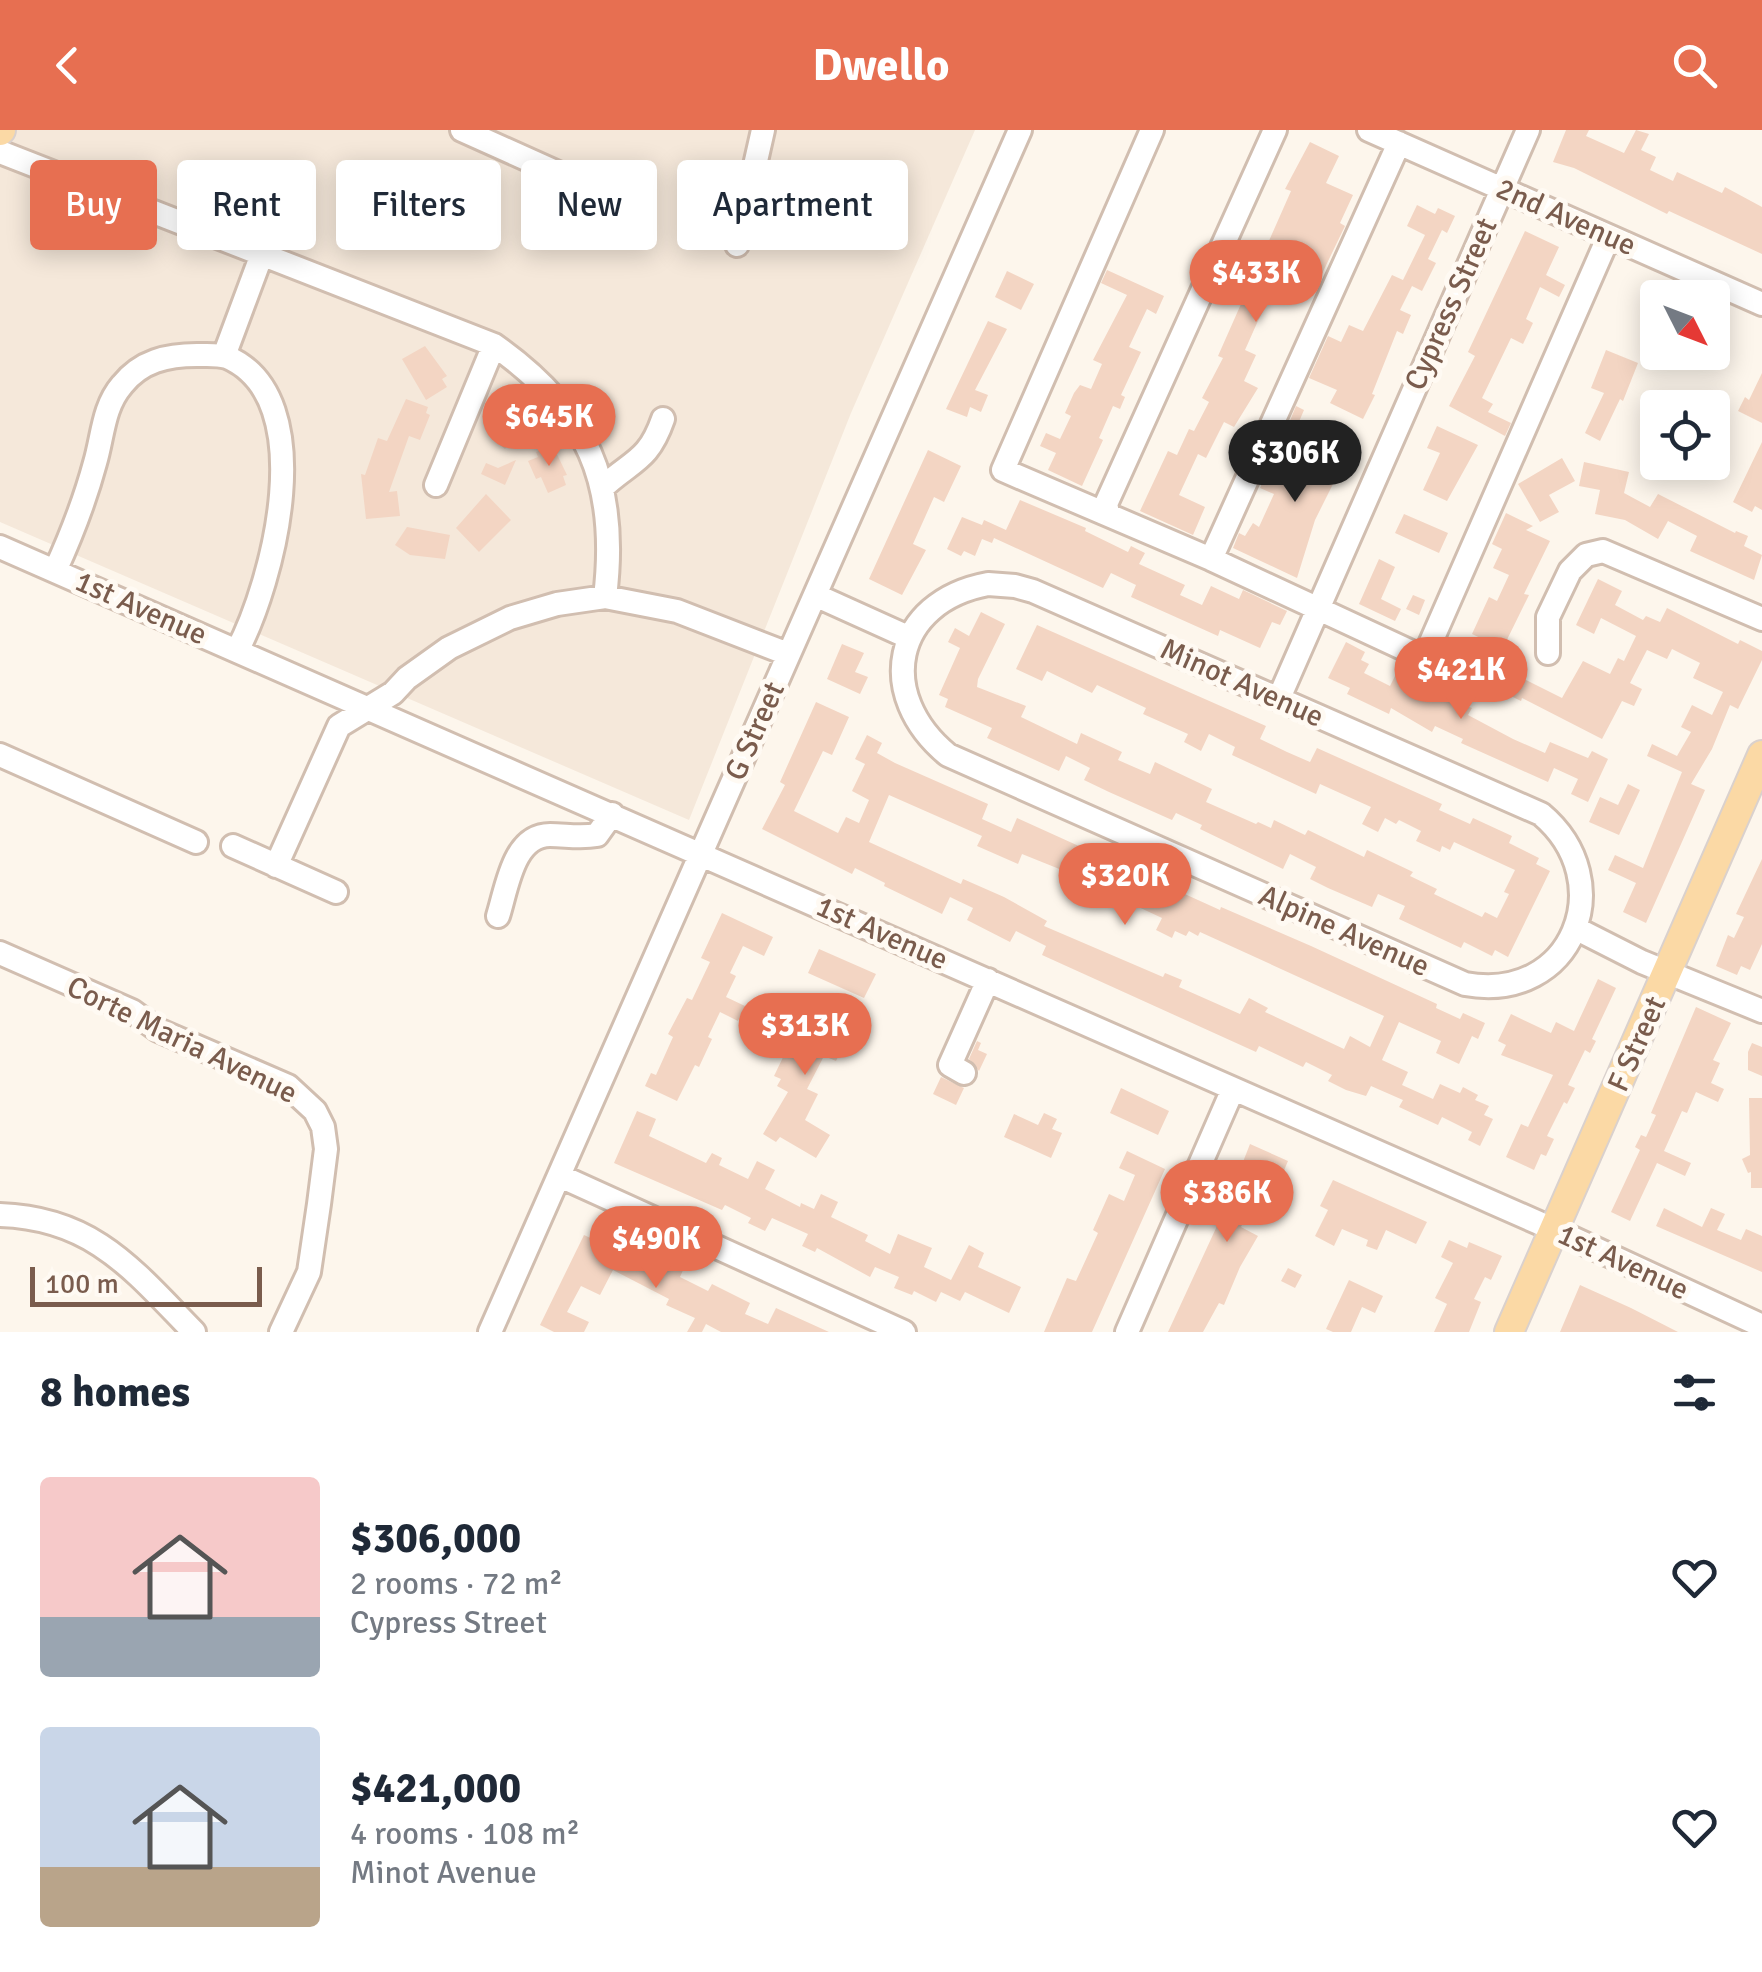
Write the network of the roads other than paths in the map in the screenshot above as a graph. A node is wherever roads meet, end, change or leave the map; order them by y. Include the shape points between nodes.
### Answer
1 (462, 130) edge
2 (764, 130) edge
3 (1020, 130) edge
4 (1152, 130) edge
5 (1274, 130) edge
6 (1369, 130) edge
7 (1528, 130) edge
8 (1398, 142) junction
9 (0, 152) edge
10 (530, 160) edge
11 (757, 160) edge
12 (1503, 187) junction
13 (1608, 238) junction
14 (262, 254) junction
15 (1762, 304) edge
16 (494, 345) junction
17 (224, 356) junction
18 (664, 419) dead end
19 (436, 485) dead end
20 (602, 488) junction
21 (1108, 513) junction
22 (0, 547) edge
23 (1211, 558) junction
24 (55, 570) junction
25 (816, 595) junction
26 (605, 597) junction
27 (1320, 608) junction
28 (1762, 619) edge
29 (908, 637) junction
30 (237, 651) junction
31 (1548, 652) dead end
32 (788, 654) junction
33 (1279, 698) junction
34 (366, 707) junction
35 (1762, 755) edge
36 (0, 756) edge
37 (612, 814) junction
38 (196, 842) dead end
39 (233, 846) dead end
40 (700, 854) junction
41 (276, 866) junction
42 (336, 892) dead end
43 (498, 916) dead end
44 (1577, 929) junction
45 (0, 953) edge
46 (1668, 973) junction
47 (988, 980) junction
48 (1762, 1011) edge
49 (964, 1073) dead end
50 (1232, 1089) junction
51 (560, 1176) junction
52 (0, 1215) edge
53 (1555, 1230) junction
54 (1762, 1326) edge
55 (194, 1332) edge
56 (281, 1332) edge
57 (490, 1332) edge
58 (904, 1332) edge
59 (1127, 1332) edge
60 (1509, 1332) edge

1 - 10 street
2 - 11 street
3 - 25 street, G Street
4 - 21 street via 1003,470
5 - 21 street via 1106,504
6 - 8 street, 2nd Avenue
7 - 12 street, Cypress Street
8 - 12 street, 2nd Avenue
8 - 23 street
9 - 14 street
12 - 13 street, 2nd Avenue
12 - 27 street, Cypress Street
13 - 15 street, 2nd Avenue
13 - 27 street via 1424,658
14 - 16 street
14 - 17 street
16 - 19 street
16 - 20 street via 528,368 586,438
17 - 24 street via 156,360 118,389
17 - 30 street via 268,397 282,444 272,551
18 - 20 street via 637,463
20 - 26 street via 610,558
21 - 23 street
22 - 24 street, 1st Avenue
23 - 27 street
24 - 30 street, 1st Avenue
25 - 29 street
25 - 32 street, G Street
26 - 32 street via 677,612
26 - 34 street via 547,606 487,627
27 - 33 street, Cypress Street
28 - 31 street via 1602,550 1570,571 1548,617
29 - 33 street, Minot Avenue via 949,596 988,584 1015,586
29 - 44 street, Alpine Avenue via 904,665 911,708 936,745 961,763 1465,984 1492,987 1530,978 1561,955
30 - 34 street, 1st Avenue
32 - 40 street, G Street
33 - 44 street, Minot Avenue via 1540,814 1574,863 1581,904
34 - 37 street, 1st Avenue
34 - 41 street via 339,726
35 - 46 main road, F Street
36 - 38 street
37 - 40 street, 1st Avenue
37 - 43 street via 597,835 530,840 519,852
39 - 41 street
40 - 47 street, 1st Avenue
40 - 51 street, G Street
41 - 42 street
44 - 46 street
45 - 56 street, Corte Maria Avenue via 288,1086 315,1111 325,1138 324,1174 308,1272
46 - 48 street
46 - 53 main road, F Street
47 - 49 street via 950,1065
47 - 50 street, 1st Avenue
50 - 53 street, 1st Avenue
50 - 59 street
51 - 57 street, G Street
51 - 58 street
52 - 55 street via 57,1224 116,1254
53 - 54 street, 1st Avenue
53 - 60 main road, F Street

